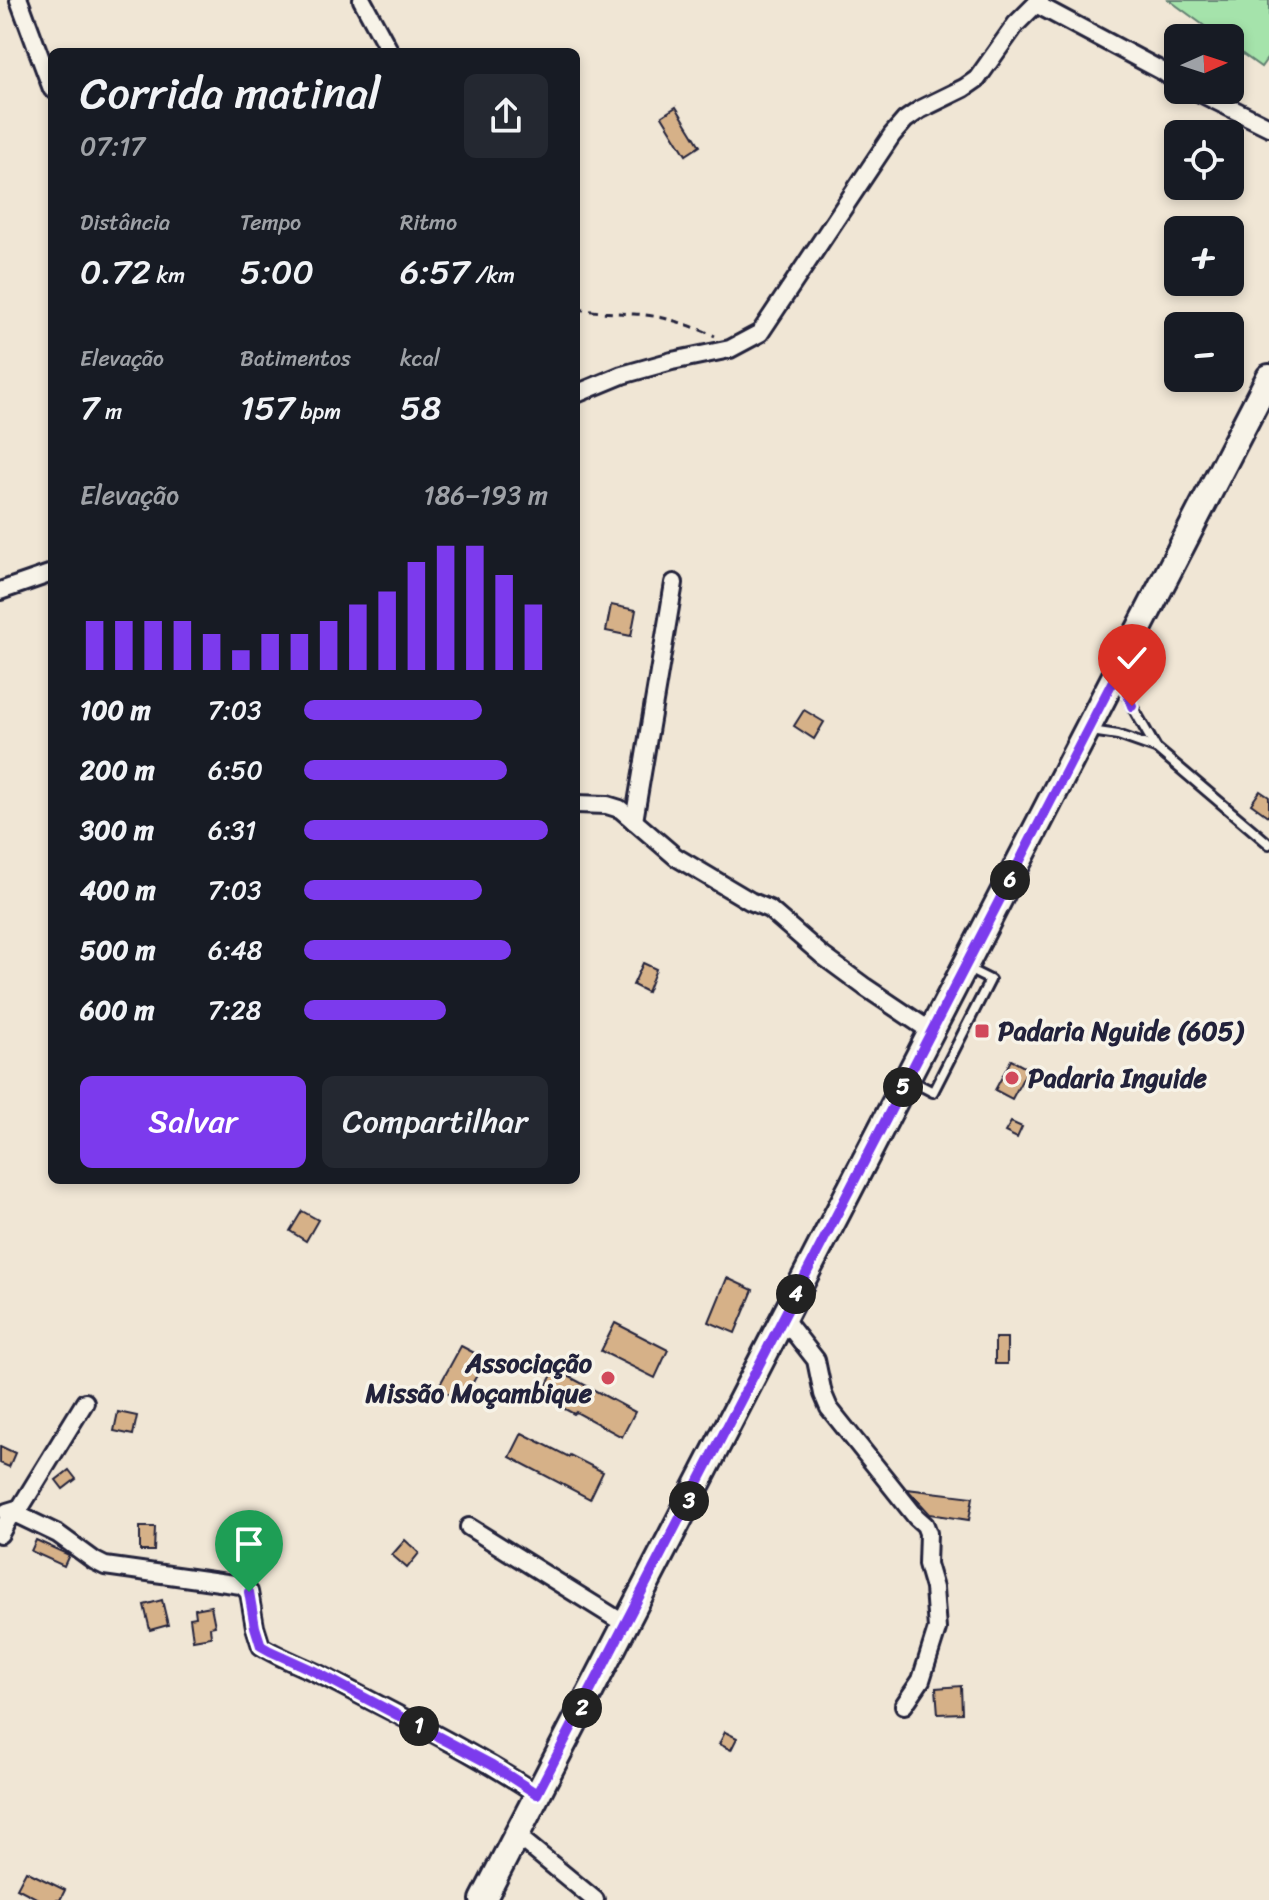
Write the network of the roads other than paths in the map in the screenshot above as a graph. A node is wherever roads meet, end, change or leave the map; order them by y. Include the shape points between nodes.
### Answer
1 (19, 0) edge
2 (362, 0) edge
3 (1038, 2) edge
4 (388, 48) edge
5 (1164, 72) edge
6 (48, 78) edge
7 (1222, 104) edge
8 (1269, 127) edge
9 (1269, 377) edge
10 (580, 392) edge
11 (48, 574) edge
12 (674, 583) dead end
13 (0, 591) edge
14 (1119, 669) junction
15 (1087, 731) junction
16 (1156, 748) junction
17 (580, 804) edge
18 (634, 821) junction
19 (1269, 844) edge
20 (965, 967) junction
21 (932, 1032) junction
22 (907, 1079) junction
23 (783, 1318) junction
24 (85, 1402) dead end
25 (6, 1511) edge
26 (469, 1527) dead end
27 (0, 1534) edge
28 (625, 1624) junction
29 (904, 1705) dead end
30 (537, 1794) junction
31 (516, 1835) junction
32 (483, 1900) edge
33 (595, 1900) edge

1 - 6 street
2 - 4 street
3 - 5 street
3 - 10 street via 977,79 905,120 760,333 730,349 660,364
7 - 8 street
9 - 14 street
11 - 13 street
12 - 18 street
14 - 15 street
14 - 16 lane
15 - 16 lane
15 - 20 street
16 - 19 lane
17 - 18 street via 620,809
18 - 21 street via 676,857 769,909 823,956
20 - 21 street
20 - 22 lane via 990,980 933,1092
21 - 22 street
22 - 23 street
23 - 28 street
23 - 29 street via 816,1360 829,1408 928,1533 937,1629 921,1680
24 - 25 street via 20,1508
25 - 27 street
25 - 30 street via 58,1534 105,1566 241,1585 249,1592 261,1646 492,1765
26 - 28 street
28 - 30 street
30 - 31 street
31 - 32 street
31 - 33 street

